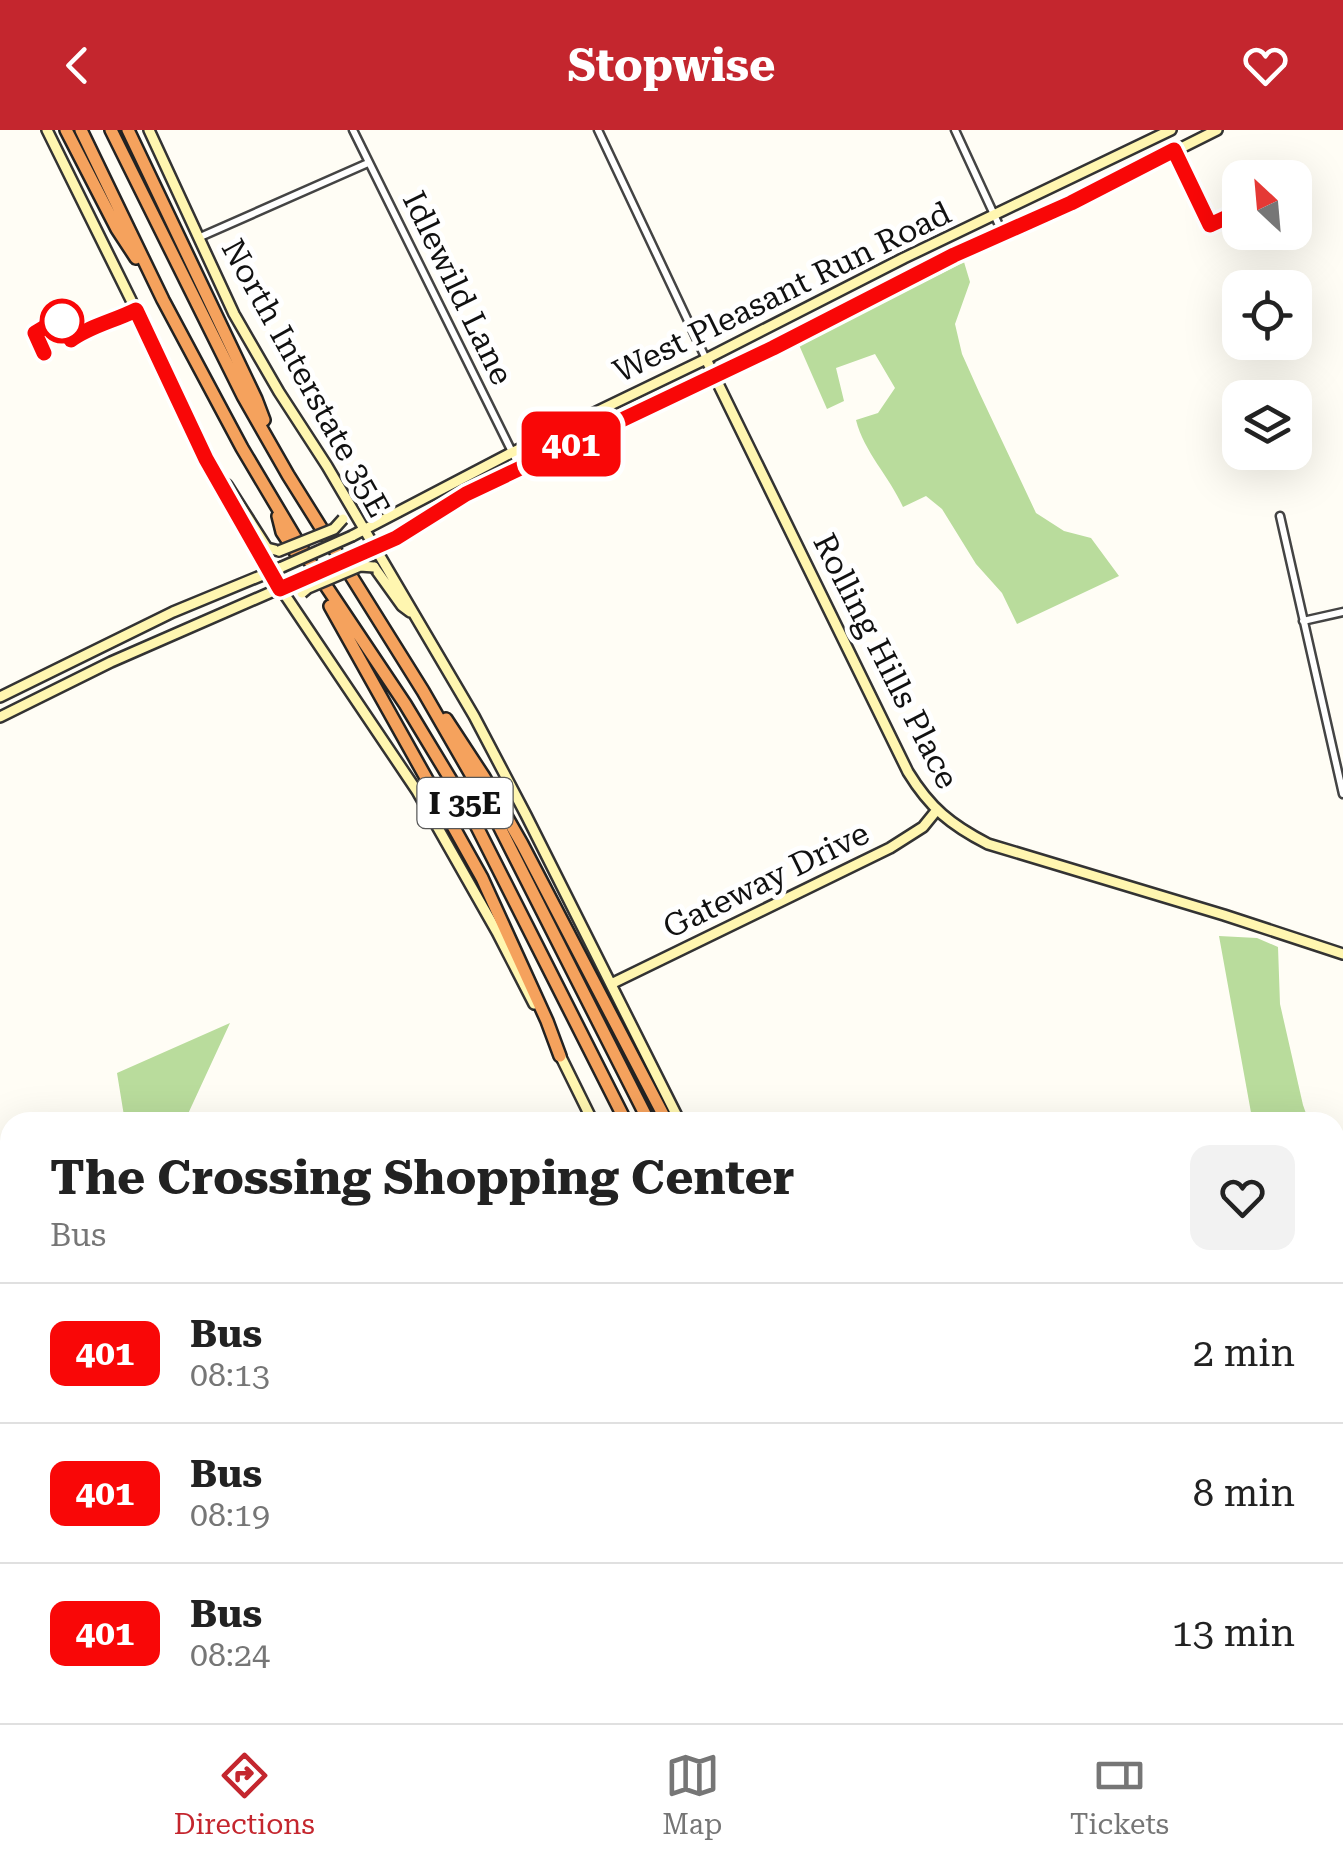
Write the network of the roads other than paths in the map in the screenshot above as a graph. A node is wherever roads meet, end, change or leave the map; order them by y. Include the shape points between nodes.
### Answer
1 (47, 130) edge
2 (66, 130) edge
3 (81, 130) edge
4 (111, 130) edge
5 (128, 130) edge
6 (148, 130) edge
7 (352, 130) edge
8 (598, 130) edge
9 (955, 130) edge
10 (1217, 130) edge
11 (1169, 131) edge
12 (1174, 150) junction
13 (368, 163) junction
14 (995, 216) junction
15 (1004, 235) junction
16 (198, 238) junction
17 (163, 300) junction
18 (706, 359) junction
19 (714, 376) junction
20 (511, 453) junction
21 (278, 457) junction
22 (520, 468) junction
23 (214, 475) junction
24 (334, 479) junction
25 (273, 500) junction
26 (1280, 516) dead end
27 (363, 531) junction
28 (369, 550) junction
29 (271, 572) junction
30 (280, 589) junction
31 (1343, 612) edge
32 (417, 617) junction
33 (300, 618) junction
34 (1303, 621) junction
35 (90, 653) junction
36 (98, 669) junction
37 (15, 690) junction
38 (424, 691) junction
39 (0, 697) edge
40 (23, 706) junction
41 (0, 717) edge
42 (1343, 794) edge
43 (936, 811) junction
44 (1343, 954) edge
45 (611, 984) junction
46 (560, 1056) junction
47 (588, 1112) edge
48 (621, 1112) edge
49 (644, 1112) edge
50 (661, 1112) edge
51 (675, 1112) edge

1 - 23 main road
2 - 17 highway
3 - 17 highway, I 35E
4 - 21 highway, I 35E
5 - 21 highway
6 - 16 main road, North Interstate 35E
7 - 13 street, Idlewild Lane
8 - 18 street
9 - 14 street
10 - 12 main road, West Pleasant Run Road
11 - 12 main road
11 - 14 main road, West Pleasant Run Road
12 - 15 main road, West Pleasant Run Road
13 - 16 street
13 - 20 street, Idlewild Lane
14 - 15 street
14 - 18 main road, West Pleasant Run Road
15 - 19 main road, West Pleasant Run Road
16 - 24 main road, North Interstate 35E via 242,328
17 - 25 highway, I 35E
18 - 19 main road, Rolling Hills Place
18 - 20 main road, West Pleasant Run Road
19 - 22 main road, West Pleasant Run Road
19 - 43 main road, Rolling Hills Place via 908,772
20 - 22 street, Idlewild Lane
20 - 27 main road, West Pleasant Run Road
21 - 38 highway, I 35E
22 - 28 main road, West Pleasant Run Road
23 - 24 main road, bridge via 268,548 279,552 344,519
23 - 29 main road
24 - 27 main road, North Interstate 35E
25 - 46 highway via 282,532 342,625 475,865
25 - 48 highway, I 35E via 466,805
26 - 34 street
27 - 28 main road, North Interstate 35E
27 - 29 main road, West Pleasant Run Road, bridge
28 - 30 main road, West Pleasant Run Road, bridge
28 - 32 main road, North Interstate 35E
29 - 30 main road
29 - 35 main road, West Pleasant Run Road
30 - 33 main road
30 - 36 main road, West Pleasant Run Road
31 - 34 street
32 - 33 main road, bridge via 374,567 360,566 302,593
32 - 45 main road, North Interstate 35E
33 - 46 main road via 417,790
34 - 42 street
35 - 36 main road
35 - 37 main road, West Pleasant Run Road
36 - 40 main road, West Pleasant Run Road
37 - 39 main road, West Pleasant Run Road
37 - 40 main road
38 - 49 highway, I 35E
38 - 50 highway via 522,844
40 - 41 main road, West Pleasant Run Road
43 - 44 main road, Rolling Hills Place via 988,844
43 - 45 main road, Gateway Drive via 890,848
45 - 51 main road, North Interstate 35E
46 - 47 main road

